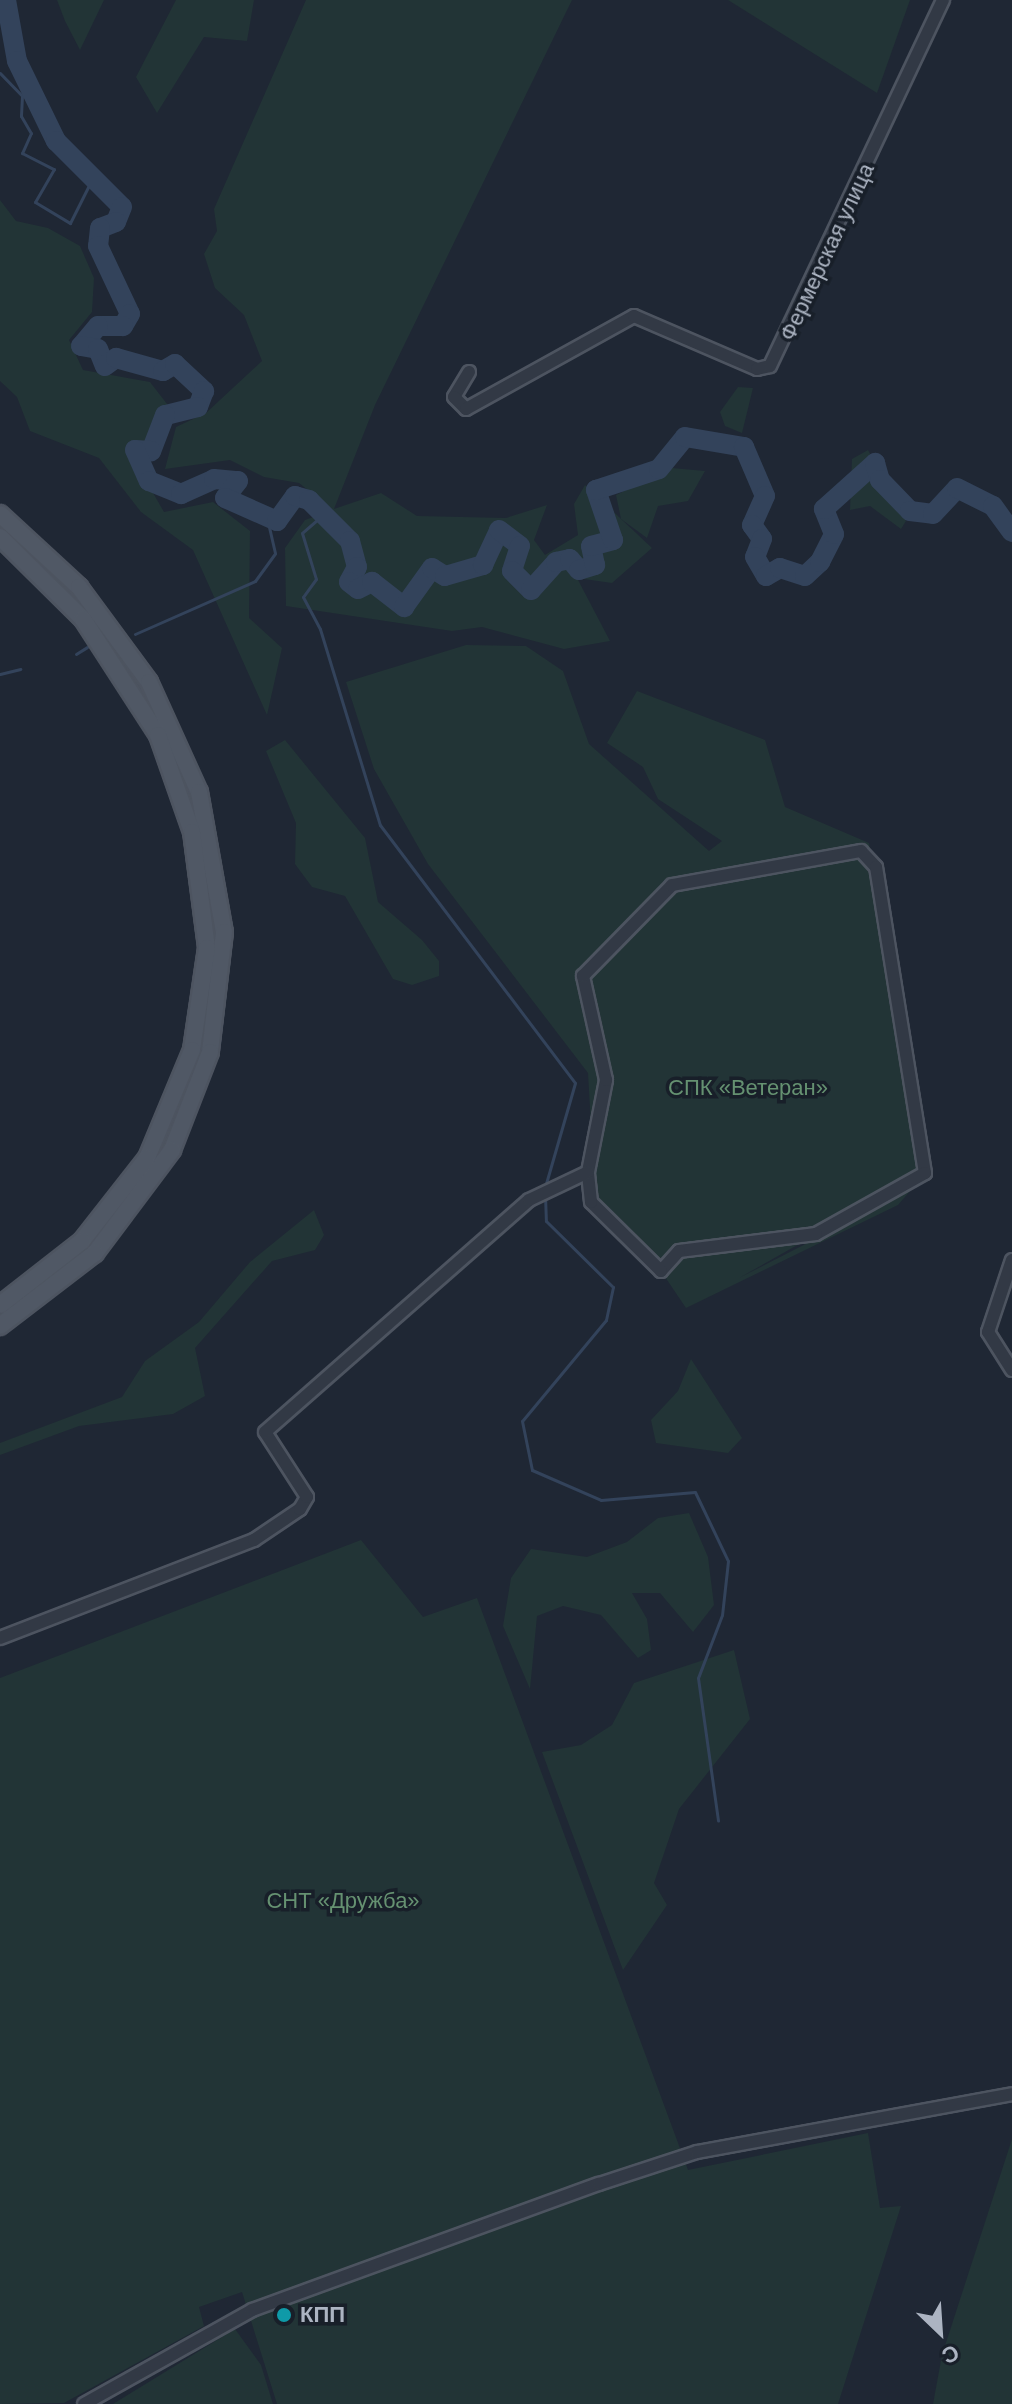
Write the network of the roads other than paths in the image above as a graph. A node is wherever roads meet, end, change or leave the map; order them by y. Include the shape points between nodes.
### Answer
1 (943, 0) edge
2 (469, 372) dead end
3 (0, 514) edge
4 (0, 537) edge
5 (588, 1172) junction
6 (1012, 1260) edge
7 (0, 1305) edge
8 (0, 1326) edge
9 (1012, 1370) edge
10 (0, 1638) edge
11 (1012, 2094) edge
12 (84, 2404) edge

1 - 2 street, Фермерская улица via 770,366 757,369 634,316 466,409 454,397
3 - 8 main road via 99,610 172,725 211,837 224,949 210,1052 172,1150 95,1253
4 - 7 main road via 93,632 158,735 192,832 207,948 192,1050 147,1158 82,1241
5 - 5 street via 596,1212 661,1271 679,1251 816,1234 925,1173 869,854 672,885 583,976 606,1080
5 - 10 street via 529,1200 265,1432 307,1497 300,1509 241,1546
6 - 9 street via 988,1332
11 - 12 street via 697,2152 599,2184 252,2310

